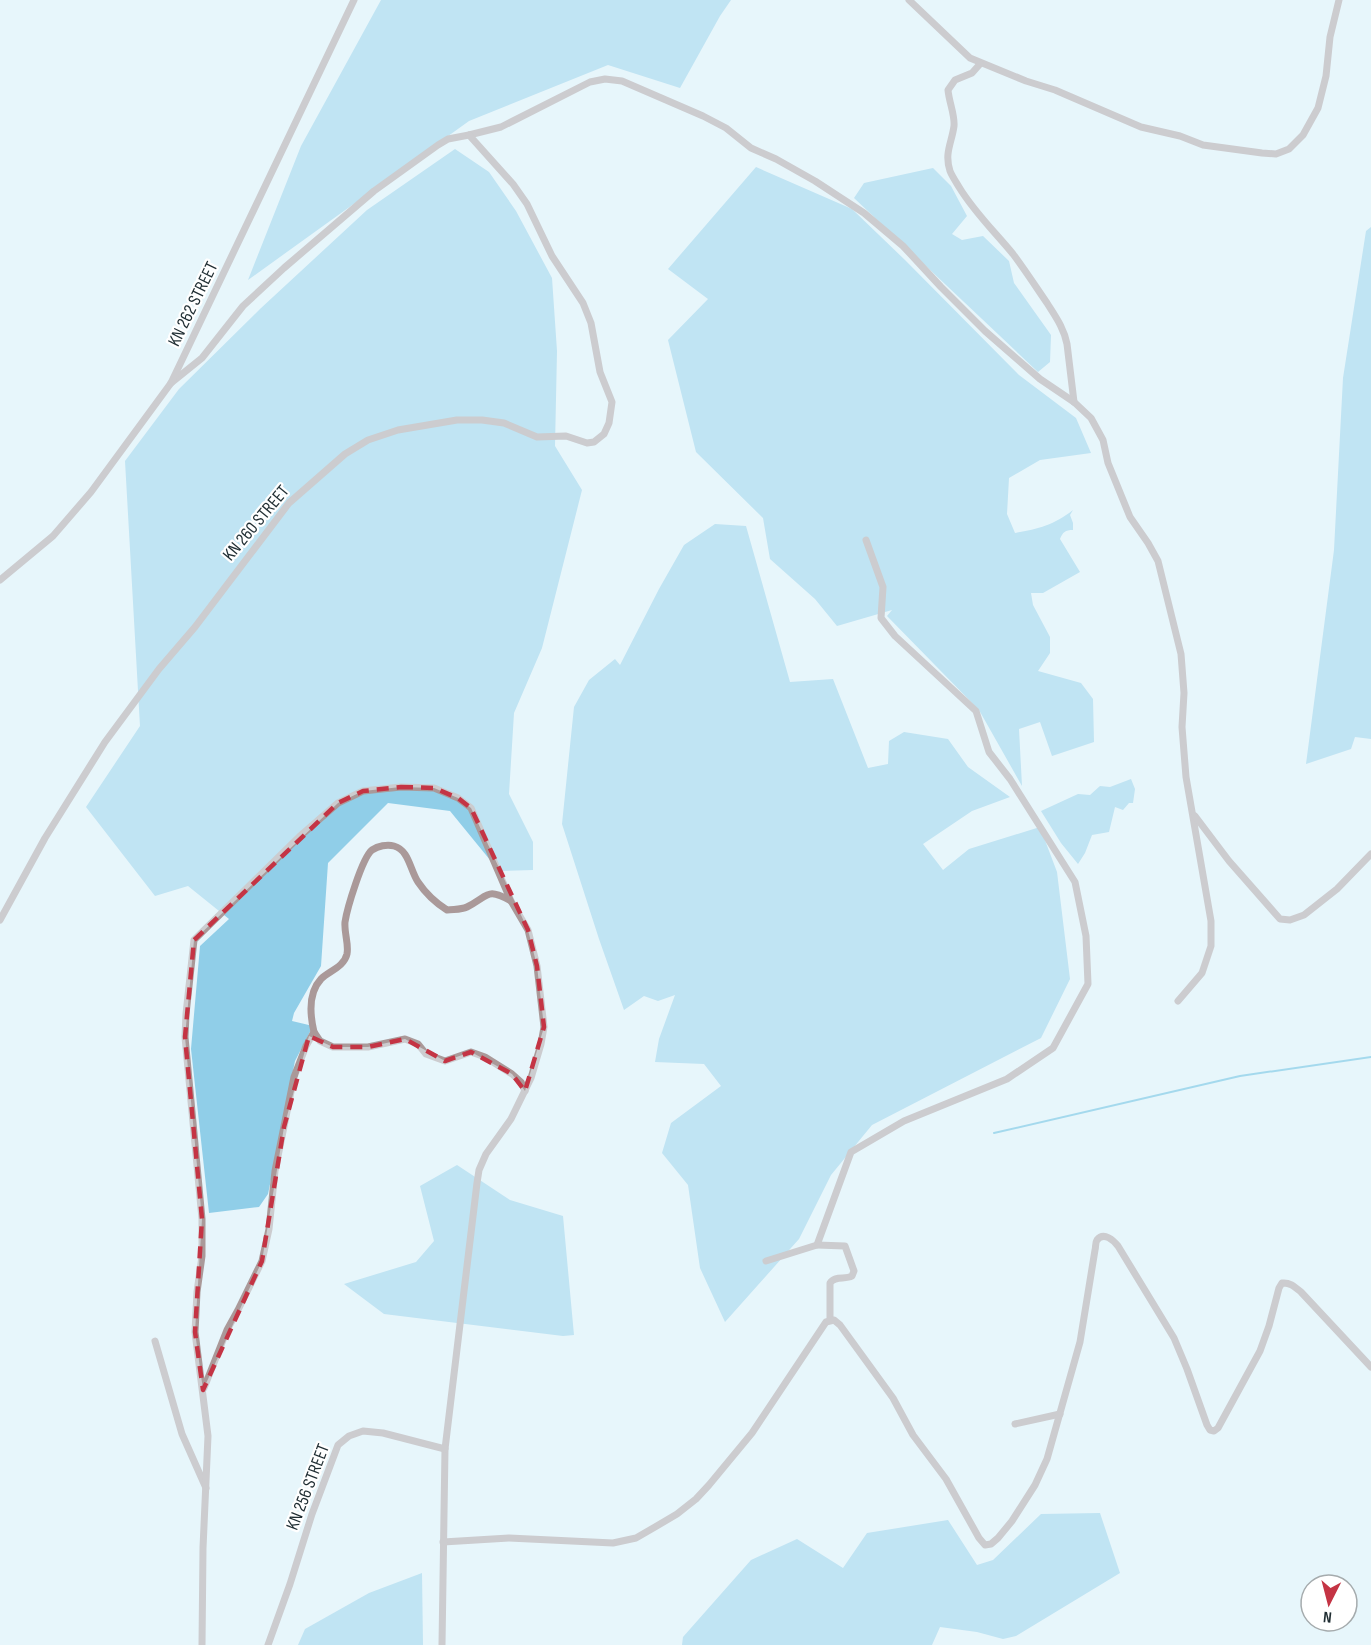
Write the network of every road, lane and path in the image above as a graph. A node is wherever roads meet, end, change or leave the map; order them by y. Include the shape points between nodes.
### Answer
1 (354, 0) edge
2 (909, 0) edge
3 (1339, 0) edge
4 (980, 63) junction
5 (469, 135) junction
6 (171, 383) junction
7 (1074, 402) junction
8 (866, 540) dead end
9 (0, 580) edge
10 (1193, 814) junction
11 (1371, 854) edge
12 (511, 902) junction
13 (0, 920) edge
14 (1178, 1001) dead end
15 (314, 1032) junction
16 (525, 1091) junction
17 (817, 1245) junction
18 (766, 1261) dead end
19 (830, 1320) junction
20 (155, 1341) dead end
21 (1371, 1367) edge
22 (203, 1390) junction
23 (1060, 1414) junction
24 (1015, 1424) dead end
25 (445, 1449) junction
26 (207, 1491) junction
27 (443, 1542) junction
28 (202, 1645) edge
29 (268, 1645) edge
30 (442, 1645) edge

1 - 6 street, KN 262 STREET
2 - 4 street
3 - 4 street via 1318,108 1303,135 1289,149 1276,154 1203,145 1141,127
4 - 7 street via 972,73 955,80 948,90 954,121 949,143 950,172 964,196 1033,281 1060,324 1067,344
5 - 6 street via 448,138 374,191 243,306 202,358
5 - 7 street via 501,127 590,82 605,79 622,81 703,116 864,213 903,246 985,331 1040,379
5 - 13 street, KN 260 STREET via 527,204 552,256 583,303 600,372 612,402 604,434 587,443 566,436 537,437 504,423 457,420 398,430 368,440 338,459 289,503 105,742
6 - 9 street, KN 262 STREET via 92,492 53,536
7 - 10 street via 1091,418 1103,440 1130,517 1158,561 1181,654 1183,745
8 - 17 street via 883,587 881,618 975,711 989,752 1075,882 1086,936 1088,984 1053,1048 1007,1079 904,1121 851,1152
10 - 11 street via 1280,919 1304,915
10 - 14 street via 1211,921 1211,946 1202,973
12 - 15 street via 497,893 465,908 447,910 417,880 404,851 382,845 371,851 345,923 347,954 320,980 313,995 310,1015
12 - 16 street via 528,930 537,966 543,1027
12 - 22 street via 471,808 458,798 434,788 363,791 338,803 299,837 194,940 185,1037 202,1219 195,1332
15 - 16 street via 320,1041 333,1047 368,1047 405,1039 418,1044 426,1054 445,1061 471,1052 512,1074
15 - 22 street via 292,1087 262,1261 226,1330
16 - 25 street via 479,1170
17 - 18 street
17 - 19 street via 845,1245 854,1271 852,1276 830,1283
19 - 23 street via 840,1325 893,1398 913,1436 946,1479 985,1545 998,1538 1035,1485
19 - 27 street via 752,1433 710,1485 677,1514 636,1538 613,1543 509,1538
20 - 26 street via 182,1434
21 - 23 street via 1301,1292 1282,1283 1260,1351 1218,1428 1210,1430 1174,1338 1118,1246 1106,1236 1097,1240 1080,1342
22 - 26 street via 208,1436
23 - 24 street
25 - 27 street
25 - 29 street, KN 256 STREET via 363,1431 338,1445
26 - 28 street
27 - 30 street

